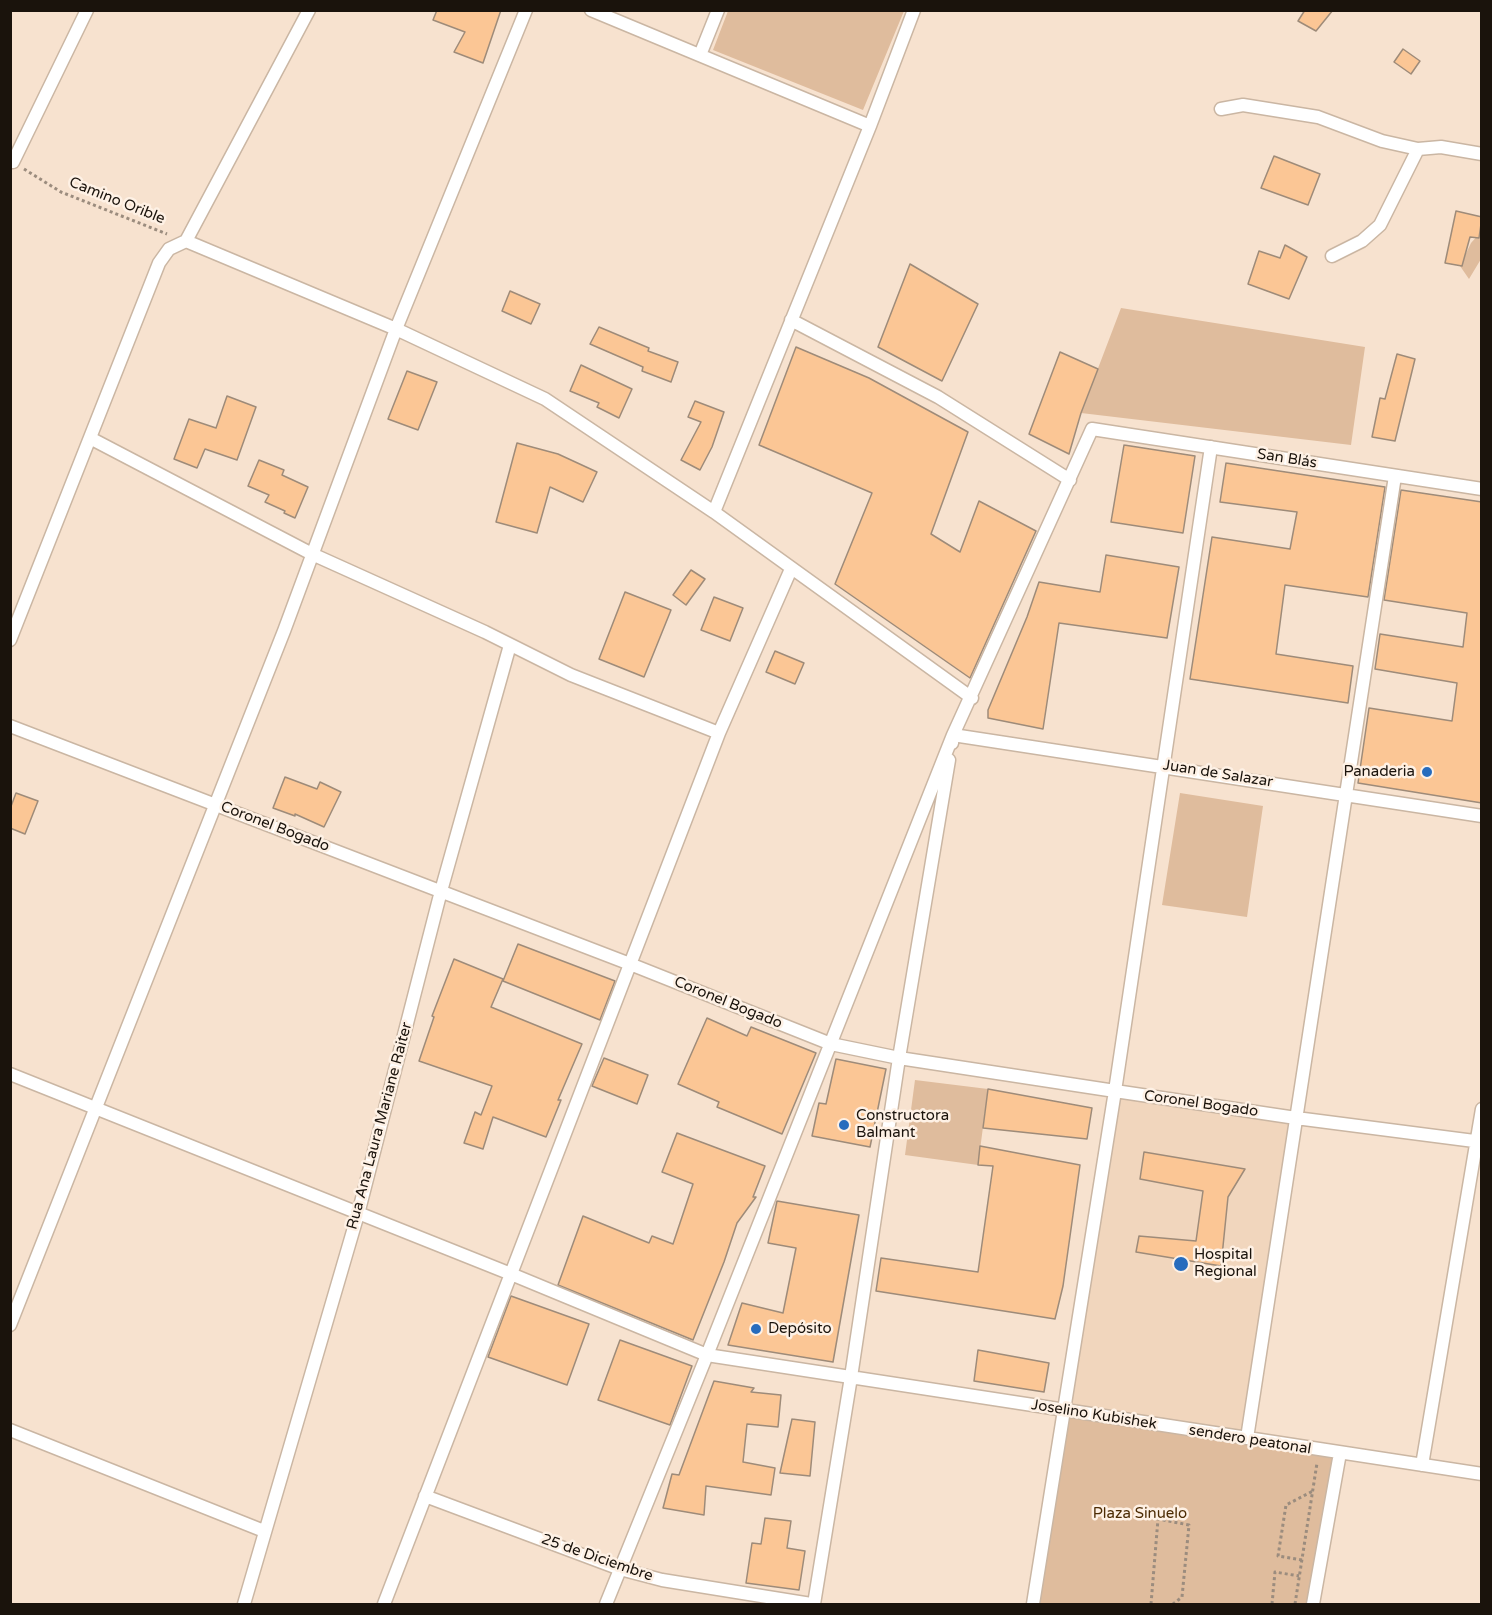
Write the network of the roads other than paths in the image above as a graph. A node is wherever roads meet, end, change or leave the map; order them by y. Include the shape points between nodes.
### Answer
1 (87, 10) edge
2 (309, 10) edge
3 (526, 10) edge
4 (591, 10) edge
5 (718, 10) edge
6 (914, 10) edge
7 (700, 55) junction
8 (1221, 109) dead end
9 (870, 126) junction
10 (1418, 148) junction
11 (1482, 154) edge
12 (13, 162) road end
13 (186, 241) junction
14 (1332, 256) dead end
15 (791, 320) junction
16 (396, 329) junction
17 (90, 438) junction
18 (1212, 447) junction
19 (1395, 476) junction
20 (1070, 480) junction
21 (1482, 489) edge
22 (714, 512) junction
23 (312, 554) junction
24 (791, 569) junction
25 (10, 640) edge
26 (510, 645) junction
27 (972, 698) junction
28 (10, 726) edge
29 (719, 733) junction
30 (953, 735) junction
31 (1164, 766) junction
32 (1346, 794) junction
33 (216, 805) junction
34 (1482, 816) edge
35 (441, 891) junction
36 (630, 964) junction
37 (831, 1044) junction
38 (899, 1058) junction
39 (10, 1074) edge
40 (1115, 1091) junction
41 (96, 1109) junction
42 (1482, 1109) edge
43 (1296, 1118) junction
44 (1479, 1141) edge
45 (358, 1214) junction
46 (511, 1274) junction
47 (10, 1325) edge
48 (707, 1355) junction
49 (851, 1377) junction
50 (1064, 1410) junction
51 (10, 1430) edge
52 (1247, 1438) junction
53 (1340, 1453) junction
54 (1422, 1465) junction
55 (1482, 1474) edge
56 (425, 1496) junction
57 (264, 1531) junction
58 (620, 1569) junction
59 (244, 1605) edge
60 (384, 1605) edge
61 (606, 1605) edge
62 (813, 1605) edge
63 (1033, 1605) edge
64 (1314, 1605) edge

1 - 12 street
2 - 13 street
3 - 16 street
4 - 7 street
5 - 7 street
6 - 9 street
7 - 9 street
8 - 10 street via 1243,105 1318,117 1382,141
9 - 15 street
10 - 11 street via 1441,147
10 - 14 street via 1380,225 1362,241
13 - 16 street
13 - 17 street via 169,249 159,262
15 - 20 street via 938,397
15 - 22 street
16 - 22 street via 545,399
16 - 23 street
17 - 23 street
17 - 25 street
18 - 19 street, San Blás
18 - 20 street, San Blás via 1092,429
18 - 31 street
19 - 21 street, San Blás
19 - 32 street
20 - 27 street
22 - 24 street
23 - 26 street
23 - 33 street
24 - 27 street
24 - 29 street
26 - 29 street via 571,675
26 - 35 street, Rua Ana Laura Mariane Raiter
27 - 30 street
28 - 33 street, Coronel Bogado
29 - 36 street
30 - 31 street, Juan de Salazar
30 - 37 street
30 - 38 street
31 - 32 street, Juan de Salazar
31 - 40 street
32 - 34 street, Juan de Salazar
32 - 43 street
33 - 35 street, Coronel Bogado
33 - 41 street
35 - 36 street, Coronel Bogado
35 - 45 street, Rua Ana Laura Mariane Raiter
36 - 37 street, Coronel Bogado
36 - 46 street
37 - 38 street, Coronel Bogado
37 - 48 street
38 - 40 street, Coronel Bogado
38 - 49 street
39 - 41 street, Joselino Kubishek
40 - 43 street, Coronel Bogado
40 - 50 street
41 - 45 street, Joselino Kubishek
41 - 47 street
42 - 44 street
43 - 44 street, Coronel Bogado
43 - 52 street
44 - 54 street
45 - 46 street, Joselino Kubishek
45 - 57 street, Rua Ana Laura Mariane Raiter
46 - 48 street, Joselino Kubishek
46 - 56 street
48 - 49 street, Joselino Kubishek
48 - 58 street
49 - 50 street, Joselino Kubishek
49 - 62 street
50 - 52 street, Joselino Kubishek
50 - 63 street
51 - 57 street
52 - 53 street, Joselino Kubishek
53 - 54 street, Joselino Kubishek
53 - 64 street
54 - 55 street, Joselino Kubishek
56 - 58 street, 25 de Diciembre
56 - 60 street
57 - 59 street, Rua Ana Laura Mariane Raiter
58 - 61 street
58 - 62 street, 25 de Diciembre via 662,1580

